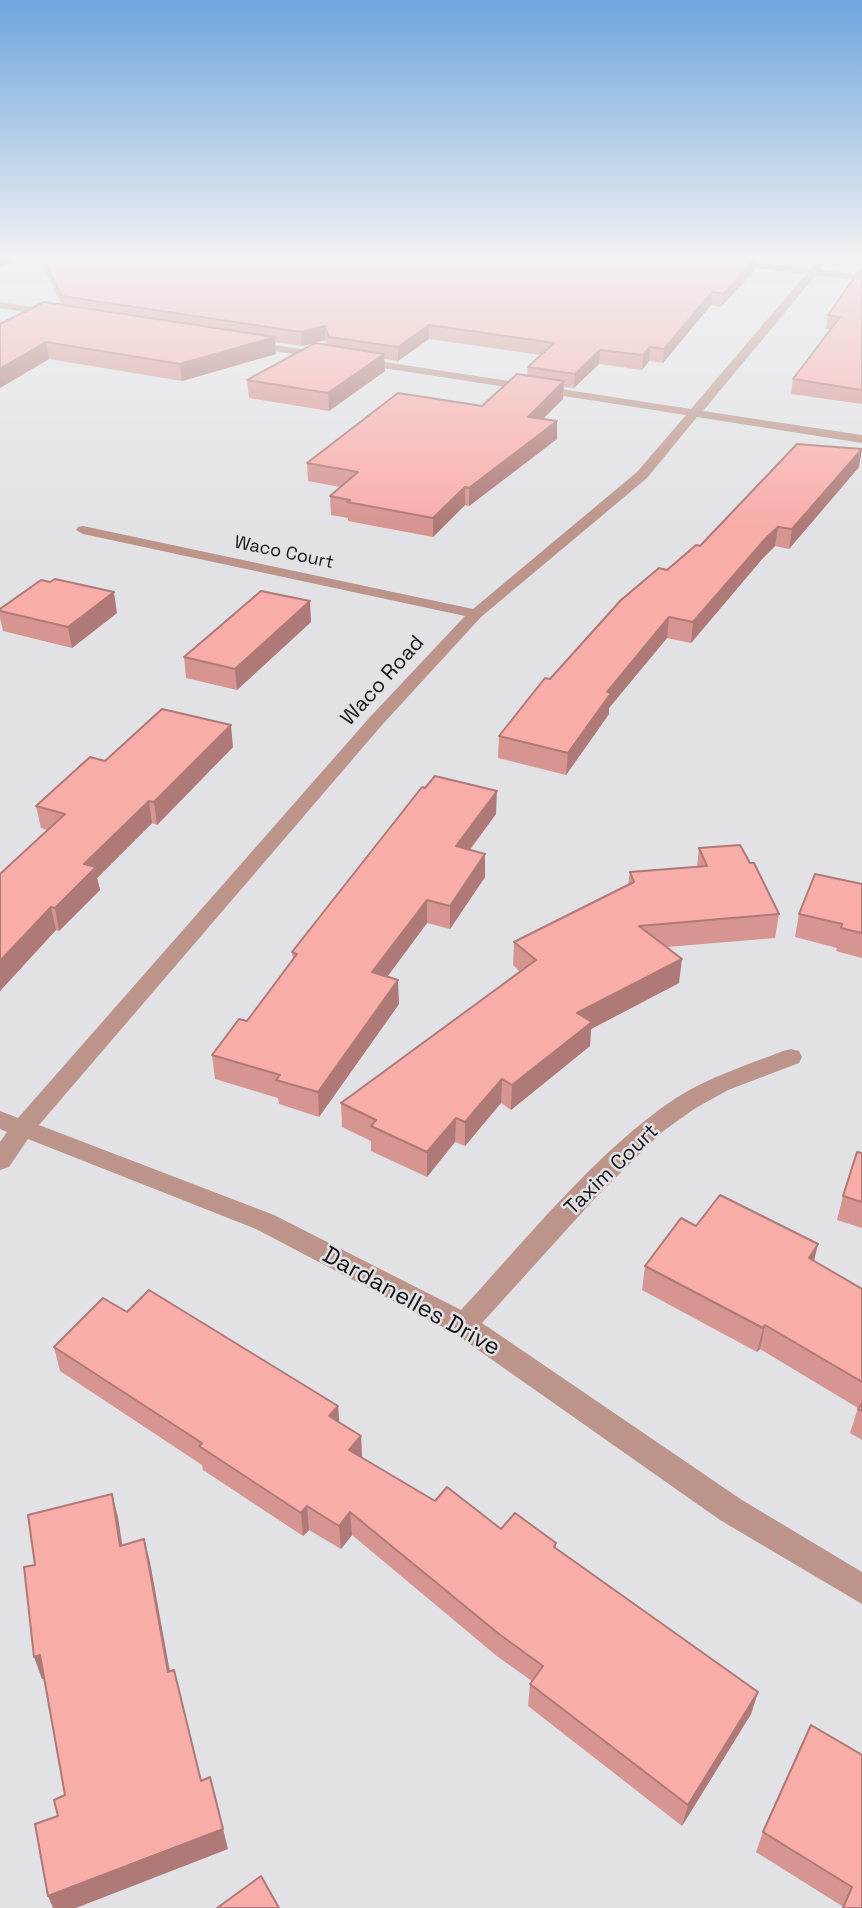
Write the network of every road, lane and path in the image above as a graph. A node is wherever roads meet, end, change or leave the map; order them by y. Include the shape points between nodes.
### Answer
1 (271, 347) edge
2 (750, 347) edge
3 (694, 413) junction
4 (862, 439) edge
5 (83, 530) dead end
6 (476, 614) junction
7 (791, 1057) dead end
8 (11, 1124) edge
9 (0, 1161) edge
10 (464, 1325) junction
11 (862, 1589) edge

1 - 3 street
2 - 3 street, Waco Road
3 - 4 street
3 - 6 street, Waco Road via 642,475
5 - 6 street, Waco Court
6 - 8 street, Waco Road
7 - 10 street, Taxim Court via 720,1084 654,1126 588,1189
8 - 9 street, Waco Road
8 - 10 street, Dardanelles Drive via 265,1222
10 - 11 street, Dardanelles Drive via 731,1510

